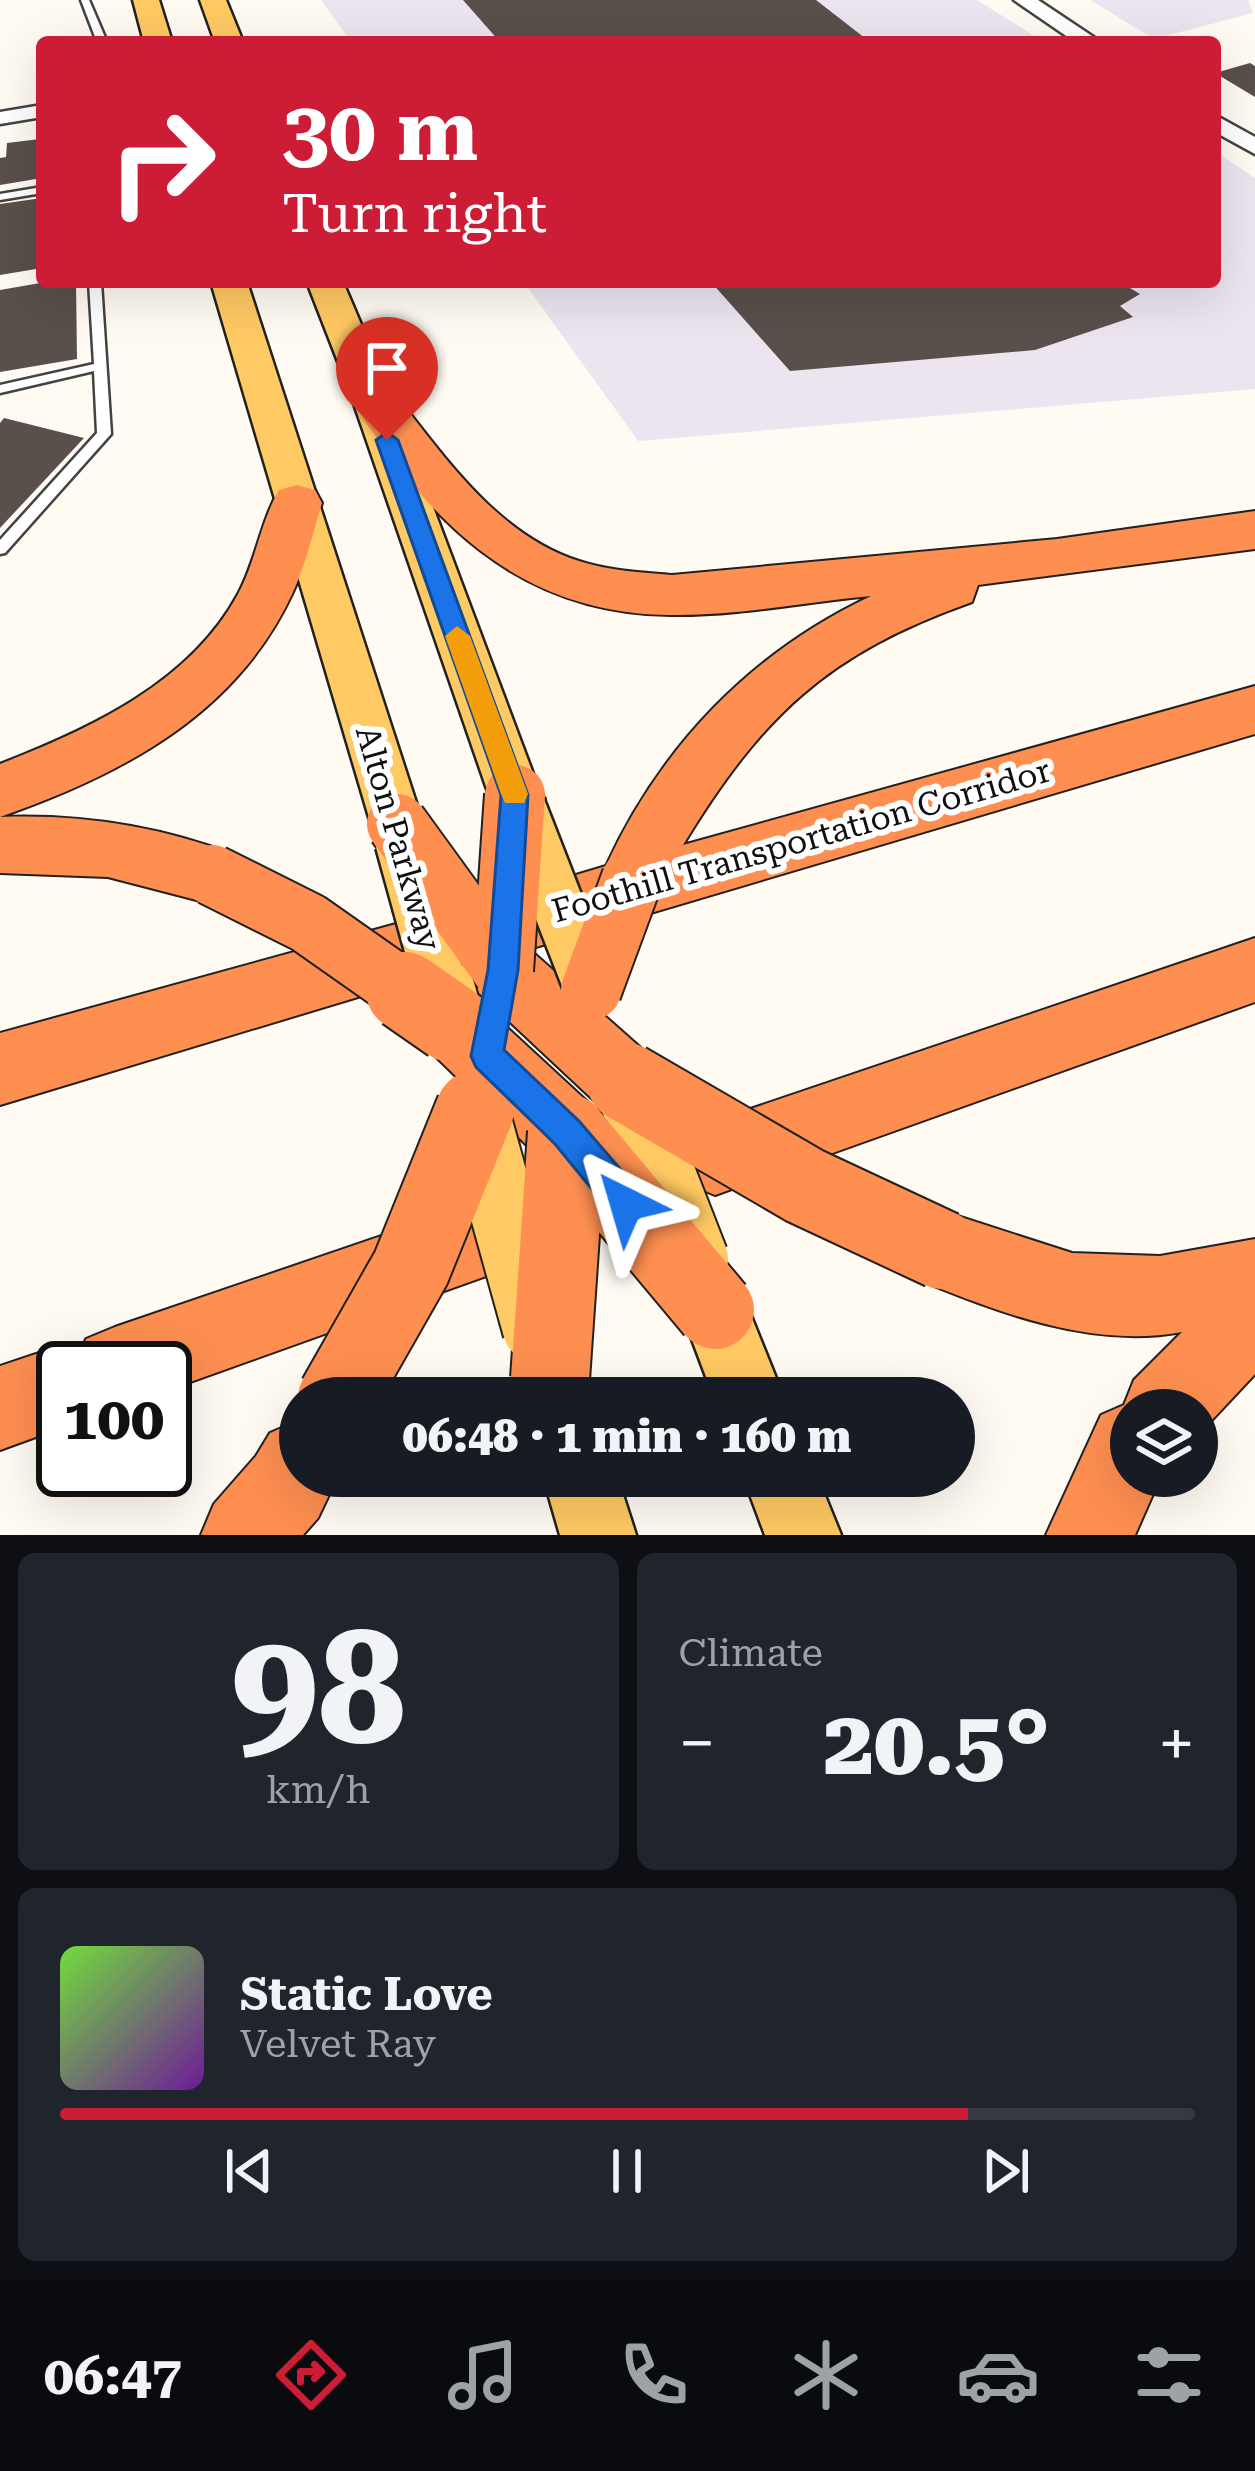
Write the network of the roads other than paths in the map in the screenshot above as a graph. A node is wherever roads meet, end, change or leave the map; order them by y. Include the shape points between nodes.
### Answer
1 (85, 0) edge
2 (146, 0) edge
3 (213, 0) edge
4 (1024, 0) edge
5 (100, 36) edge
6 (156, 36) edge
7 (227, 36) edge
8 (1081, 36) edge
9 (36, 112) edge
10 (0, 118) edge
11 (1221, 126) edge
12 (1255, 147) edge
13 (36, 191) edge
14 (0, 197) edge
15 (95, 288) edge
16 (231, 288) edge
17 (327, 288) edge
18 (100, 366) junction
19 (0, 389) edge
20 (371, 395) junction
21 (297, 503) junction
22 (1255, 530) edge
23 (0, 549) edge
24 (1057, 558) junction
25 (1255, 710) edge
26 (0, 791) edge
27 (514, 795) junction
28 (397, 824) junction
29 (0, 845) edge
30 (503, 970) junction
31 (1255, 970) edge
32 (600, 1039) junction
33 (471, 1063) junction
34 (0, 1069) edge
35 (567, 1132) junction
36 (1255, 1277) edge
37 (715, 1310) junction
38 (1255, 1325) edge
39 (192, 1341) edge
40 (349, 1377) edge
41 (550, 1377) edge
42 (554, 1377) edge
43 (741, 1377) edge
44 (1184, 1389) edge
45 (36, 1395) edge
46 (0, 1408) edge
47 (1110, 1491) edge
48 (586, 1497) edge
49 (788, 1497) edge
50 (598, 1535) edge
51 (802, 1535) edge
52 (1090, 1535) edge

1 - 5 lane
2 - 6 main road
3 - 7 main road
4 - 8 street
9 - 10 street
11 - 12 street
13 - 14 lane
15 - 18 lane
16 - 21 main road, Alton Parkway
17 - 20 main road
18 - 19 lane
18 - 23 lane via 104,434
20 - 24 highway via 478,530 562,578 672,595
20 - 27 main road
21 - 26 highway via 267,592 208,673 129,734
21 - 28 main road, Alton Parkway
22 - 24 highway
24 - 32 highway, bridge via 925,596 822,644 716,740 632,879
25 - 34 highway, Foothill Transportation Corridor
27 - 30 highway, bridge
27 - 32 main road, bridge
28 - 30 highway, bridge
28 - 33 main road, Alton Parkway, bridge
29 - 33 highway, bridge via 126,850 212,875 308,923
30 - 32 highway
30 - 33 highway
31 - 39 highway
32 - 35 highway
32 - 36 highway, bridge via 805,1186 942,1250 1072,1293 1160,1296
32 - 37 main road, bridge
33 - 35 highway
33 - 40 highway, bridge via 411,1268
33 - 41 main road, Alton Parkway, bridge
35 - 37 highway, bridge
35 - 42 highway, bridge
37 - 43 main road
38 - 44 highway
45 - 46 highway
47 - 52 highway
48 - 50 main road
49 - 51 main road

